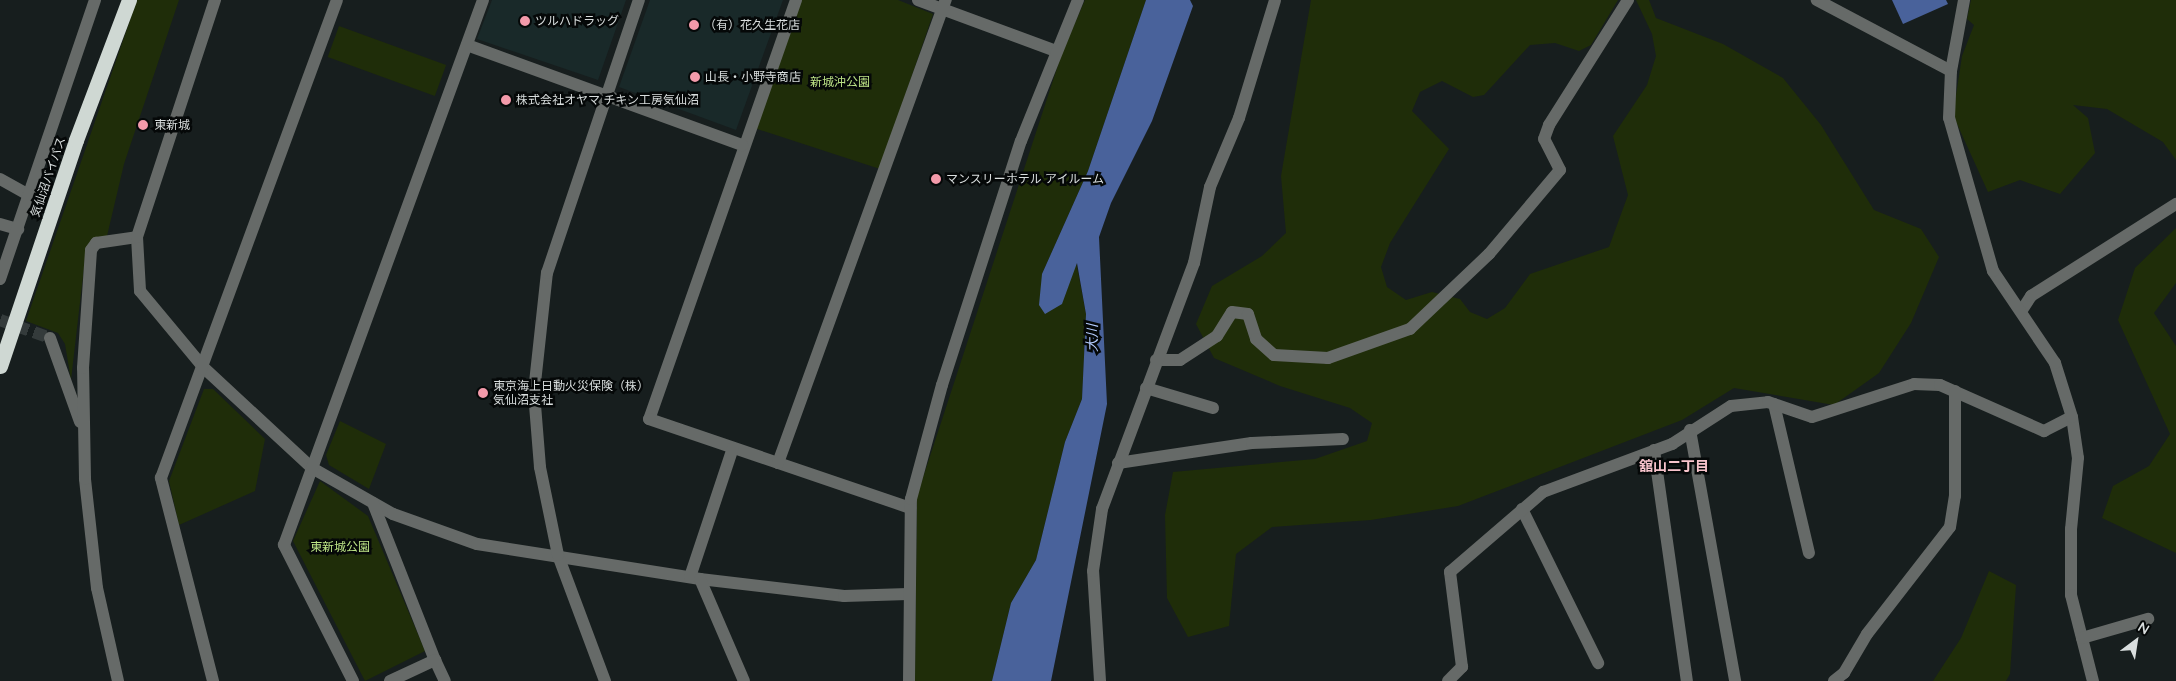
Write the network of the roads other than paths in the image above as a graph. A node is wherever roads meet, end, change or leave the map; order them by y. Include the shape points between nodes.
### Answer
1 (95, 0) edge
2 (129, 0) edge
3 (215, 0) edge
4 (337, 0) edge
5 (483, 0) edge
6 (638, 0) edge
7 (796, 0) edge
8 (918, 0) edge
9 (1078, 0) edge
10 (1275, 0) edge
11 (1628, 0) edge
12 (1817, 0) edge
13 (1964, 0) edge
14 (945, 5) edge
15 (467, 45) junction
16 (1056, 51) junction
17 (1951, 71) junction
18 (604, 94) junction
19 (742, 145) junction
20 (0, 179) edge
21 (31, 196) junction
22 (2176, 204) edge
23 (0, 224) edge
24 (18, 229) junction
25 (137, 237) junction
26 (0, 279) edge
27 (2022, 310) junction
28 (50, 338) dead end
29 (1156, 360) junction
30 (0, 366) edge
31 (204, 368) junction
32 (1146, 388) junction
33 (1955, 391) junction
34 (1774, 404) junction
35 (1213, 408) dead end
36 (2072, 417) junction
37 (82, 428) junction
38 (1690, 430) junction
39 (1343, 438) dead end
40 (733, 448) junction
41 (1654, 450) junction
42 (778, 463) junction
43 (1118, 463) junction
44 (312, 468) junction
45 (373, 503) junction
46 (910, 508) junction
47 (1522, 509) junction
48 (1809, 553) dead end
49 (558, 555) junction
50 (695, 578) junction
51 (908, 594) junction
52 (2148, 618) dead end
53 (2082, 638) junction
54 (435, 660) junction
55 (1598, 663) dead end
56 (397, 680) edge
57 (118, 681) edge
58 (213, 681) edge
59 (353, 681) edge
60 (445, 681) edge
61 (605, 681) edge
62 (744, 681) edge
63 (909, 681) edge
64 (1100, 681) edge
65 (1448, 681) edge
66 (1687, 681) edge
67 (1735, 681) edge
68 (1834, 681) edge
69 (2093, 681) edge

1 - 21 street
2 - 30 highway, 気仙沼バイパス via 76,140
3 - 25 street
4 - 31 street
5 - 15 street
6 - 18 street
7 - 19 street
8 - 14 street
9 - 16 street
10 - 29 street via 1239,118 1210,187 1194,263
11 - 29 street via 1549,125 1544,139 1560,170 1489,254 1410,329 1328,358 1274,355 1256,339 1248,314 1232,312 1217,336 1180,360
12 - 17 street
13 - 17 street
14 - 16 street
14 - 42 street
15 - 18 street
15 - 44 street
16 - 46 street via 1021,141 942,385
17 - 27 street via 1949,118 1993,271
18 - 19 street
18 - 49 street via 548,272 537,355 534,392 540,467
19 - 40 street via 649,419
20 - 21 street
21 - 24 street
22 - 27 street via 2031,296
23 - 24 street
24 - 26 street
25 - 31 street via 140,291
25 - 37 street via 96,243 91,250
27 - 36 street via 2055,363
28 - 37 street
29 - 32 street
31 - 44 street
31 - 58 street via 161,478
32 - 35 street
32 - 43 street
33 - 34 street via 1940,385 1914,384 1812,417
33 - 36 street via 2044,431
33 - 68 street via 1955,496 1950,527
34 - 38 street via 1731,406
34 - 48 street
36 - 53 street via 2078,458 2071,595
37 - 57 street via 97,588
38 - 41 street
38 - 67 street
39 - 43 street via 1252,443
40 - 42 street
40 - 50 street
41 - 47 street via 1543,492
41 - 66 street
42 - 46 street
43 - 64 street via 1102,509 1093,571
44 - 45 street
44 - 59 street via 284,545
45 - 49 street via 478,544
45 - 54 street
46 - 51 street
47 - 55 street
47 - 65 street via 1450,572 1462,667
49 - 50 street
49 - 61 street
50 - 51 street via 844,596
50 - 62 street
51 - 63 street
52 - 53 street
53 - 69 street
54 - 56 street
54 - 60 street

